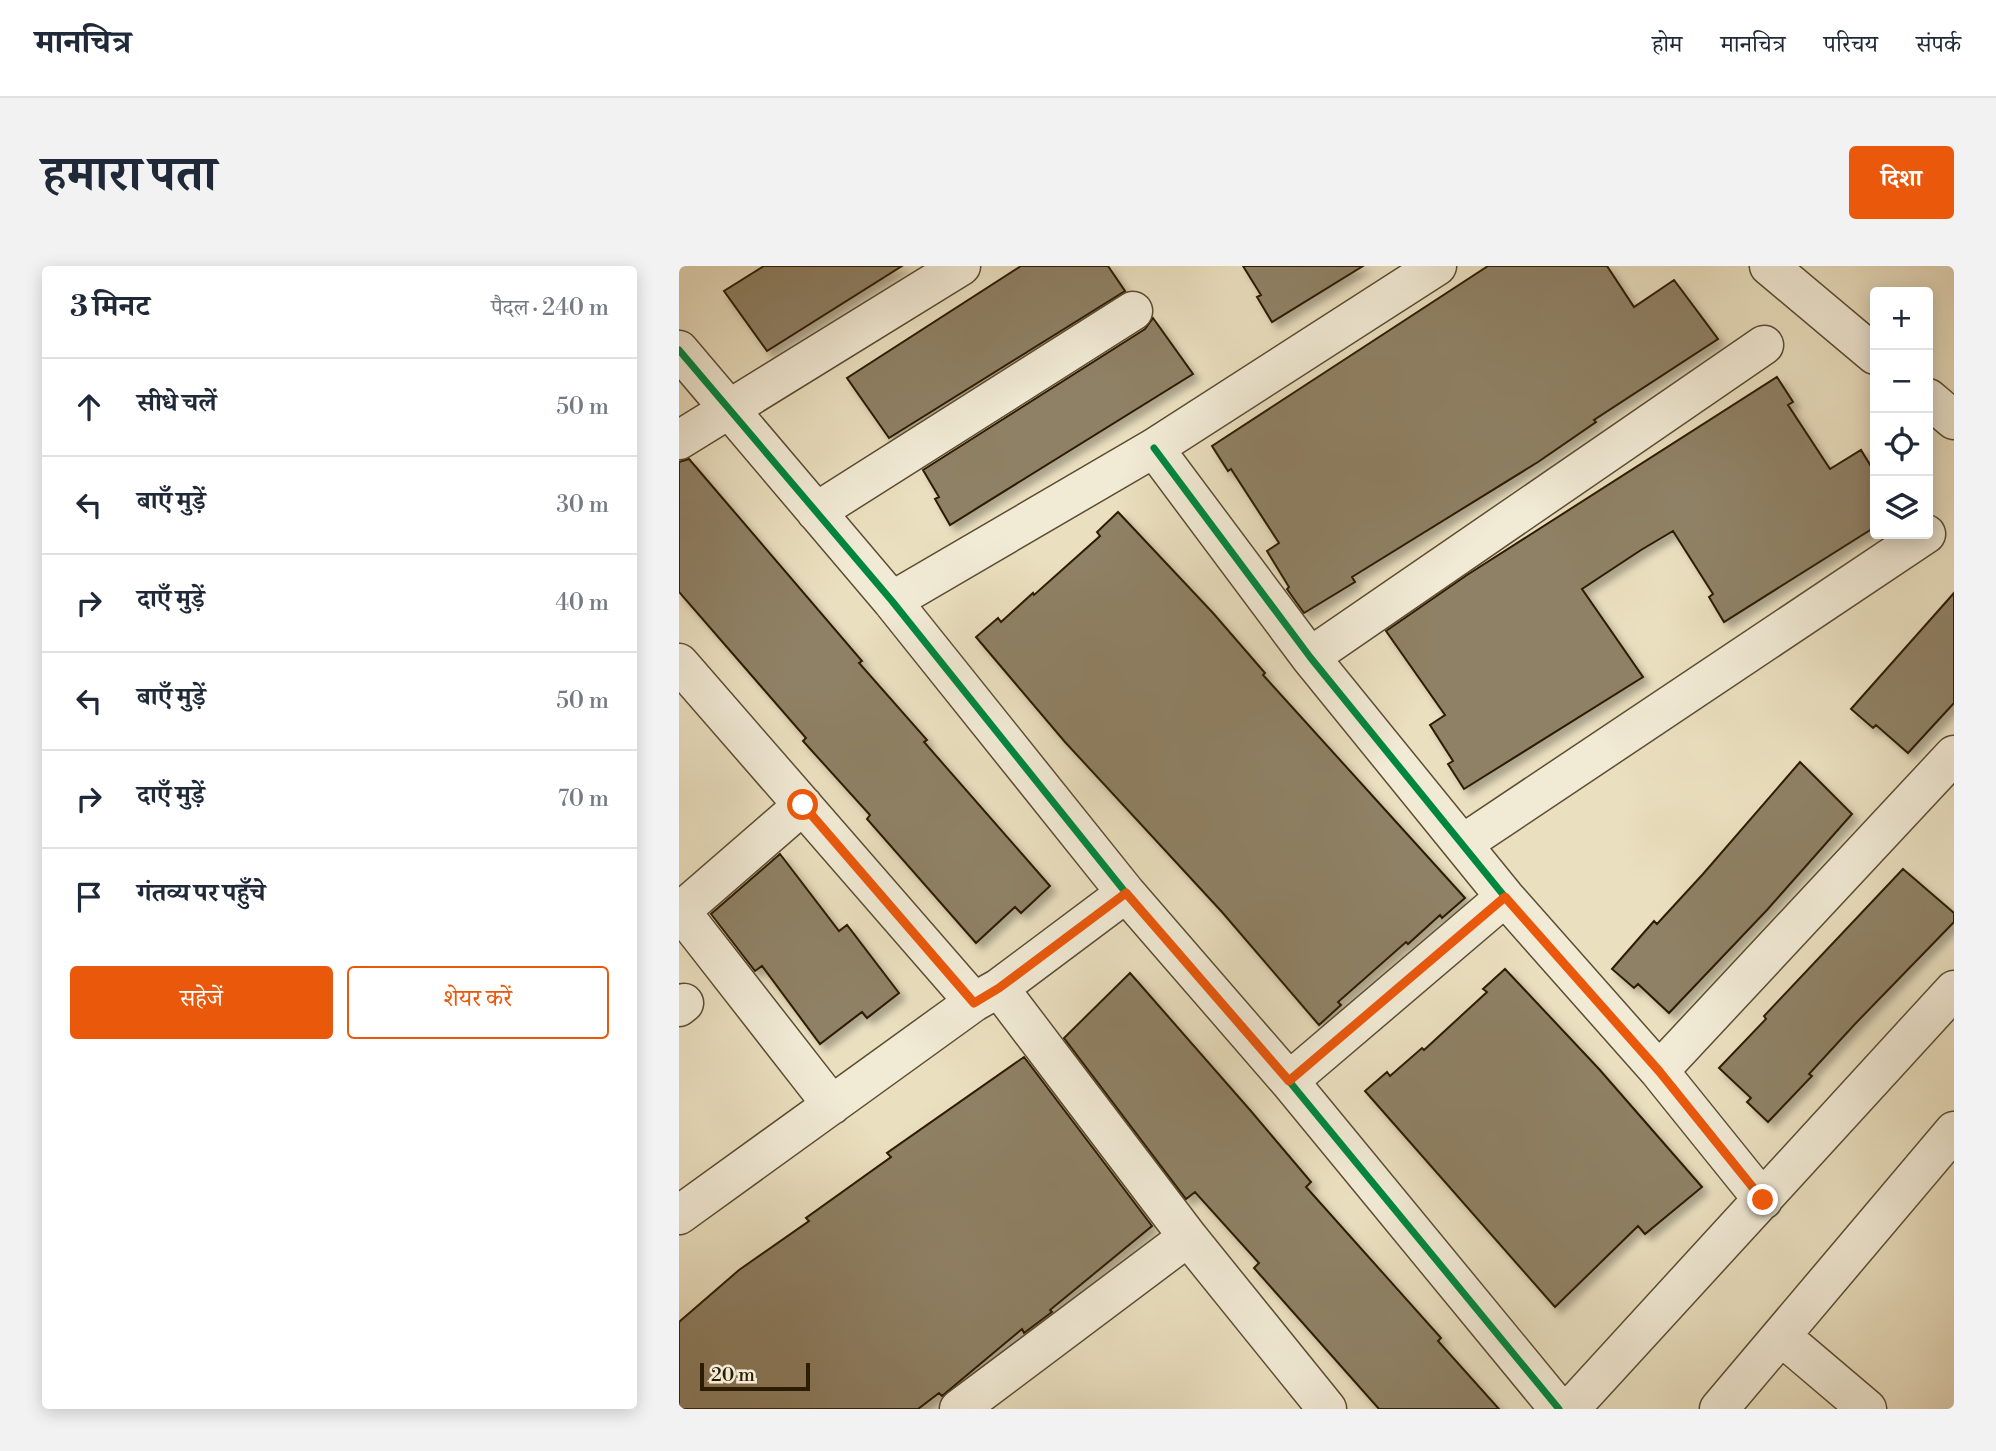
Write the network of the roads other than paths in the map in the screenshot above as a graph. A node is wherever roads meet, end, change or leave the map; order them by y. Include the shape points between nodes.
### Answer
1 (961, 266) edge
2 (1437, 266) edge
3 (1769, 266) edge
4 (1133, 311) dead end
5 (1764, 345) dead end
6 (679, 350) edge
7 (1870, 351) edge
8 (730, 409) junction
9 (679, 440) edge
10 (1154, 448) junction
11 (816, 512) junction
12 (1936, 527) edge
13 (892, 601) junction
14 (1310, 657) junction
15 (685, 680) edge
16 (1954, 755) edge
17 (803, 805) junction
18 (1464, 843) junction
19 (1126, 893) junction
20 (1505, 897) junction
21 (680, 910) edge
22 (1954, 990) edge
23 (987, 995) junction
24 (1659, 1071) junction
25 (1289, 1081) junction
26 (832, 1105) junction
27 (1954, 1131) edge
28 (1763, 1200) junction
29 (679, 1215) edge
30 (1188, 1237) junction
31 (1781, 1336) junction
32 (959, 1409) edge
33 (1327, 1409) edge
34 (1559, 1409) edge
35 (1570, 1409) edge
36 (1719, 1409) edge
37 (1867, 1409) edge

1 - 8 street
2 - 10 street
3 - 7 street
4 - 11 street
5 - 14 street
6 - 8 street
8 - 9 street
8 - 11 street
10 - 13 street
10 - 14 street
11 - 13 street
12 - 18 street
13 - 19 street
14 - 18 street
15 - 17 street
16 - 24 street
17 - 21 street
17 - 23 street
18 - 20 street
19 - 23 street
19 - 25 street
20 - 24 street
20 - 25 street
21 - 26 street
22 - 28 street
23 - 26 street
23 - 30 street
24 - 28 street
25 - 34 street
26 - 29 street
27 - 31 street
28 - 35 street
30 - 32 street
30 - 33 street
31 - 36 street
31 - 37 street

